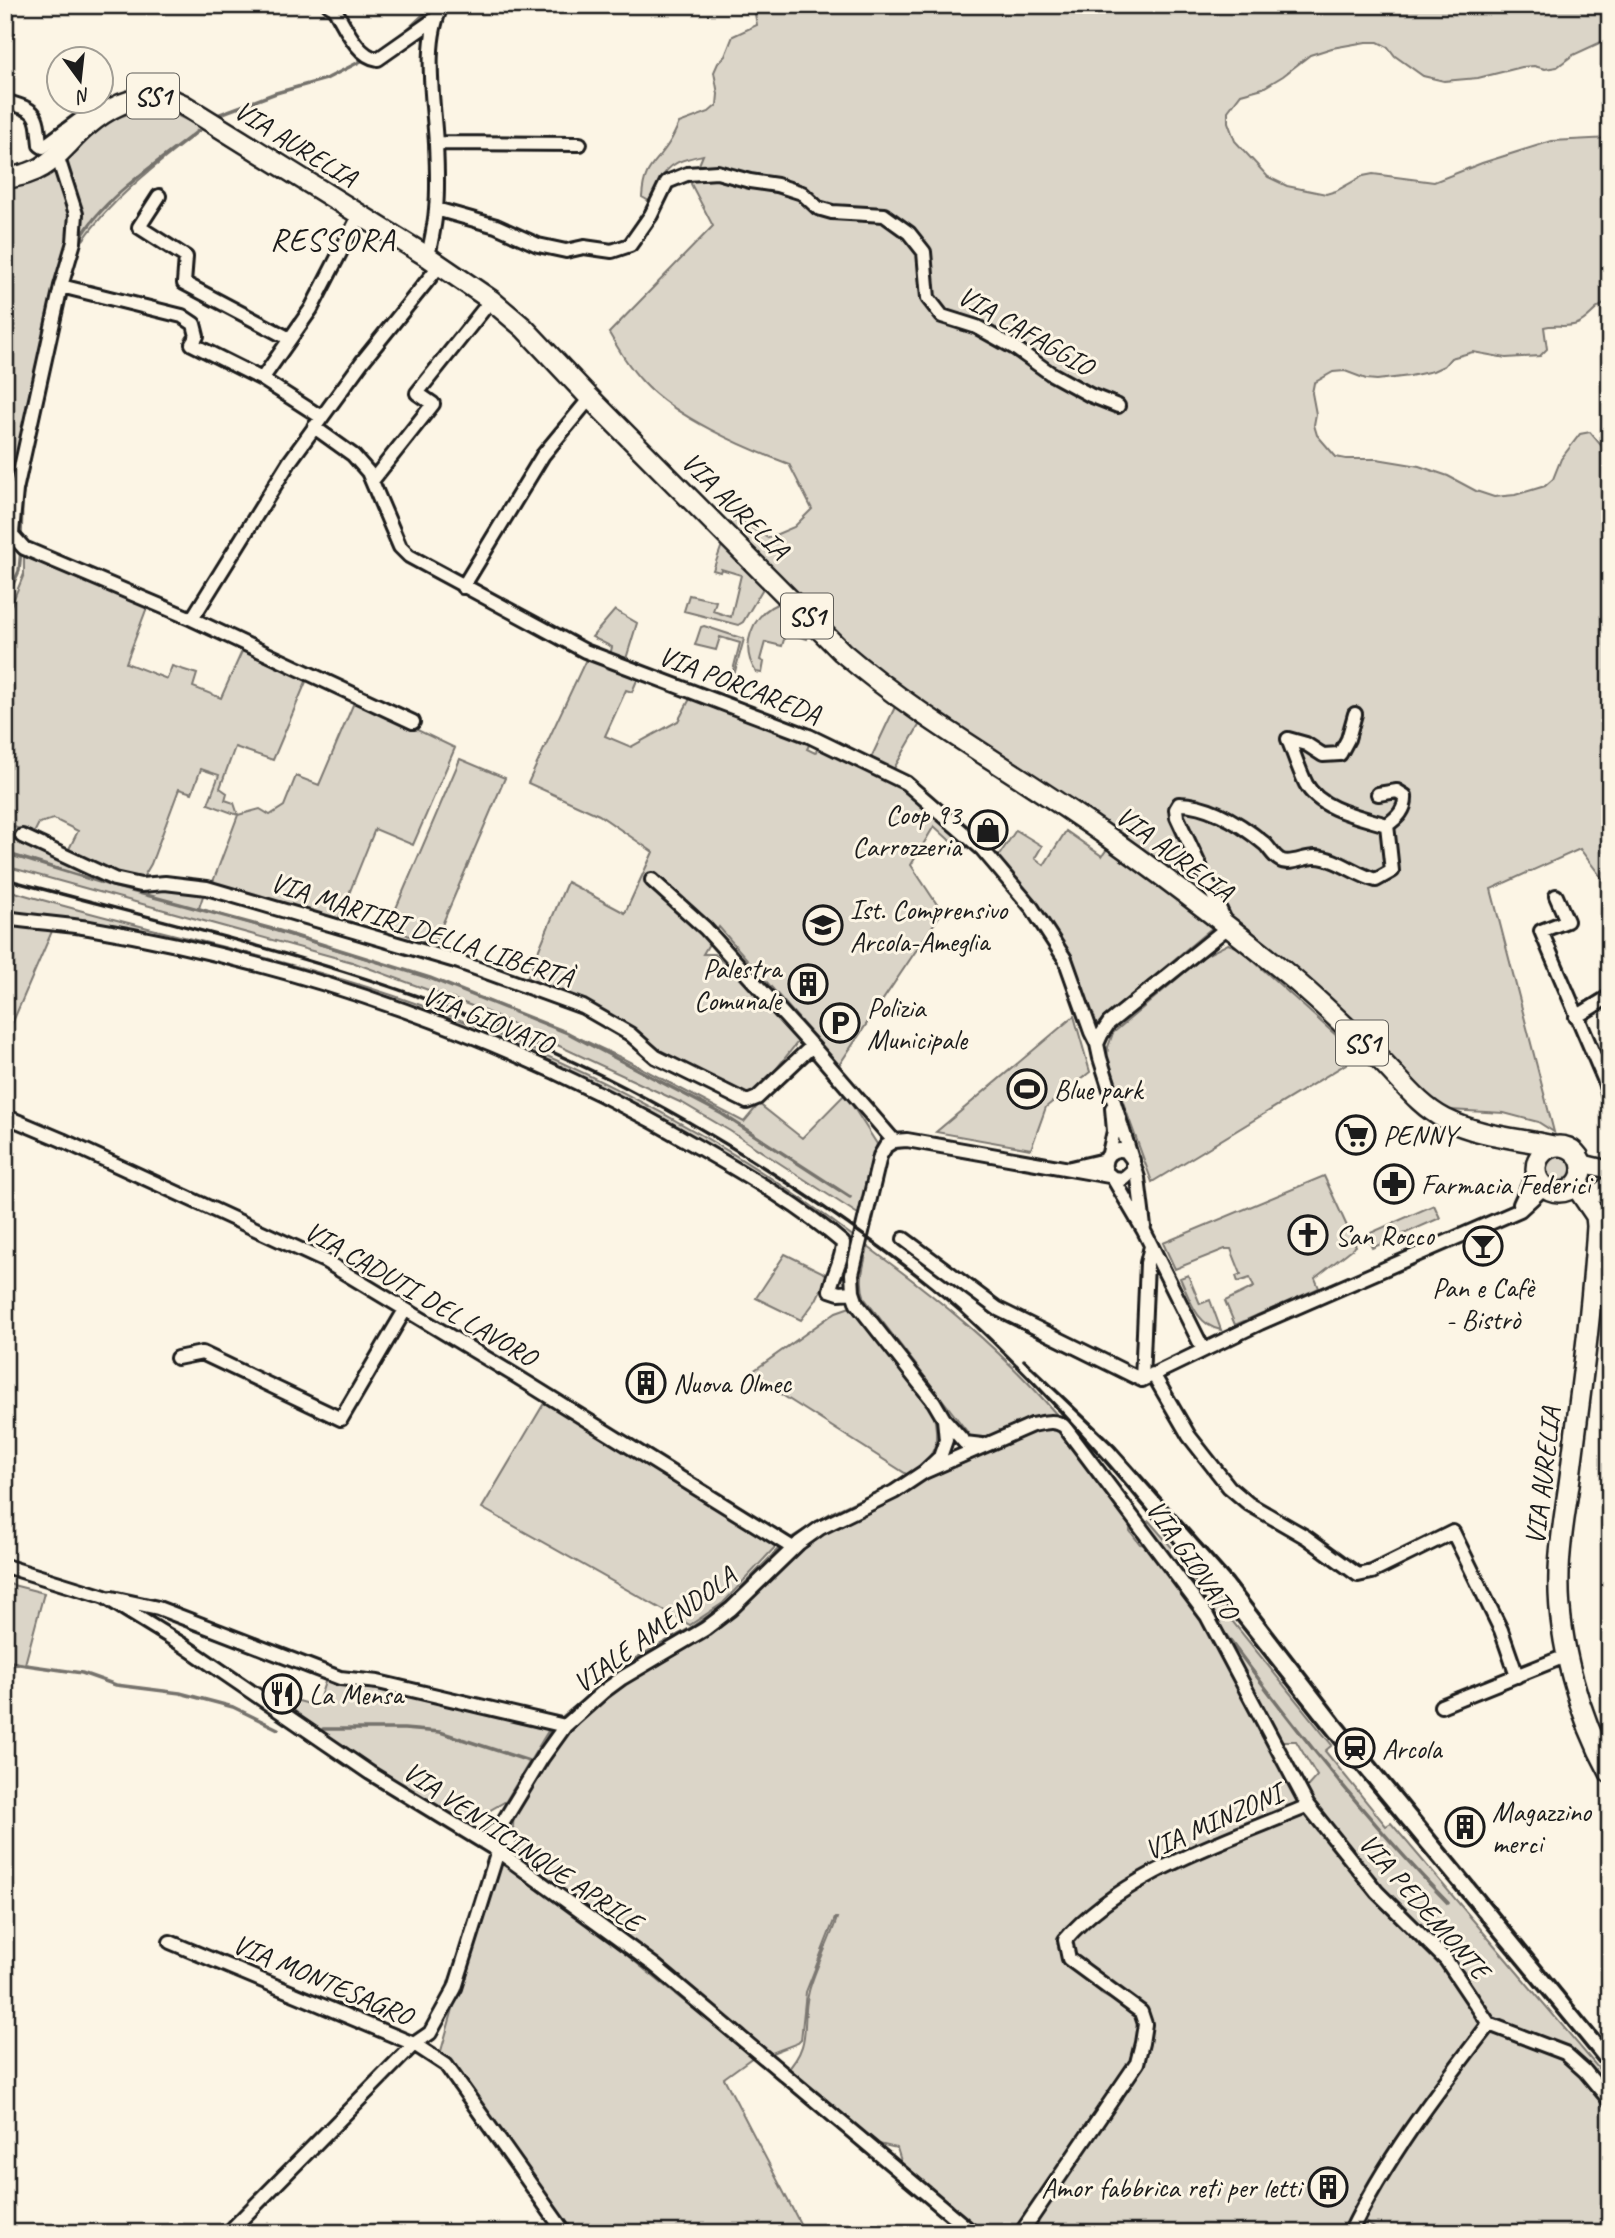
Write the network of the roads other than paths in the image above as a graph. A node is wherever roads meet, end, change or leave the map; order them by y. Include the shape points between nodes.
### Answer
1 (329, 5) edge
2 (442, 5) edge
3 (435, 19) junction
4 (5, 100) edge
5 (116, 107) edge
6 (85, 116) edge
7 (101, 116) edge
8 (436, 143) junction
9 (580, 144) dead end
10 (57, 155) junction
11 (5, 179) edge
12 (159, 197) dead end
13 (436, 209) junction
14 (359, 216) junction
15 (434, 261) junction
16 (66, 287) junction
17 (491, 300) junction
18 (290, 339) junction
19 (262, 379) junction
20 (590, 398) junction
21 (1118, 405) dead end
22 (318, 422) junction
23 (372, 481) junction
24 (9, 530) edge
25 (463, 586) junction
26 (192, 619) junction
27 (1355, 714) dead end
28 (413, 722) dead end
29 (1378, 794) dead end
30 (1387, 825) junction
31 (22, 836) dead end
32 (652, 880) dead end
33 (1556, 896) dead end
34 (5, 918) edge
35 (1228, 927) junction
36 (1610, 996) edge
37 (1576, 1017) junction
38 (1097, 1044) junction
39 (812, 1046) junction
40 (1111, 1094) junction
41 (1610, 1100) edge
42 (5, 1116) edge
43 (1506, 1138) junction
44 (894, 1141) junction
45 (1553, 1146) junction
46 (1107, 1157) junction
47 (1133, 1160) junction
48 (1070, 1168) junction
49 (1610, 1170) edge
50 (1539, 1173) junction
51 (1579, 1175) junction
52 (1111, 1177) junction
53 (1610, 1177) edge
54 (1603, 1189) edge
55 (1511, 1215) junction
56 (1596, 1216) junction
57 (1144, 1230) junction
58 (904, 1239) dead end
59 (1151, 1246) junction
60 (853, 1292) junction
61 (405, 1310) junction
62 (1203, 1349) junction
63 (177, 1357) dead end
64 (1148, 1377) junction
65 (944, 1419) junction
66 (984, 1445) junction
67 (924, 1472) junction
68 (787, 1544) junction
69 (5, 1566) edge
70 (105, 1597) junction
71 (1568, 1655) junction
72 (1517, 1676) junction
73 (1441, 1706) dead end
74 (557, 1724) junction
75 (1610, 1773) edge
76 (1308, 1806) junction
77 (482, 1841) junction
78 (498, 1851) junction
79 (170, 1942) dead end
80 (1489, 2024) junction
81 (414, 2044) junction
82 (1610, 2101) edge
83 (228, 2233) edge
84 (565, 2233) edge
85 (972, 2233) edge
86 (1021, 2233) edge
87 (1350, 2233) edge

1 - 3 street via 368,56 378,59
2 - 3 street
3 - 8 street via 432,100
4 - 6 street via 29,108 37,119 43,147
5 - 14 main road, VIA AURELIA / SS1 via 159,96 182,104
7 - 10 main road, VIA AURELIA / SS1
8 - 9 street
8 - 13 street
10 - 11 main road, VIA AURELIA / SS1 via 32,172
10 - 16 street via 76,214
12 - 18 street via 139,227 186,257 184,283
13 - 15 street
13 - 21 street, VIA CAFAGGIO via 496,226 538,245 566,251 584,247 612,251 630,245 667,182 687,174 717,172 802,193 818,208 832,212 884,215 909,233 924,252 928,298 942,316 977,327 1060,379
14 - 15 main road, VIA AURELIA / SS1
14 - 18 street
15 - 17 main road, VIA AURELIA / SS1
15 - 22 street
16 - 19 street, VIA PORCAREDA via 182,316 194,324 197,336 192,344
16 - 24 street
17 - 20 main road, VIA AURELIA / SS1
17 - 23 street via 418,393 433,404
18 - 19 street
19 - 22 street, VIA PORCAREDA
20 - 25 street via 543,456
20 - 35 main road, VIA AURELIA / SS1 via 880,685 1069,810
22 - 23 street, VIA PORCAREDA via 353,455
22 - 26 street
23 - 25 street, VIA PORCAREDA via 400,547
24 - 26 street via 24,548
25 - 38 street, VIA PORCAREDA via 585,651 809,736 906,783 982,849 1032,908 1065,959
26 - 28 street
27 - 30 street via 1340,754 1323,755 1288,739 1307,786 1318,799
29 - 30 street via 1397,791 1405,796 1406,805
30 - 35 street via 1392,871 1376,880 1318,857 1278,860 1268,846 1226,818 1203,807 1179,804 1177,817
31 - 39 street, VIA MARTIRI DELLA LIBERTÀ via 114,879 207,888 511,980 600,1015 656,1057 745,1101 757,1098
32 - 39 street via 705,928
33 - 37 street via 1567,921 1541,930
34 - 60 street, VIA GIOVATO via 87,928 249,963 356,994 507,1051 647,1117 822,1225 843,1243 830,1290
35 - 38 street via 1109,1023
35 - 43 main road, VIA AURELIA / SS1 via 1313,996 1426,1106 1444,1119
36 - 37 street
37 - 41 street
38 - 40 street, VIA PORCAREDA
39 - 44 street
40 - 46 street via 1114,1131
40 - 47 street
42 - 61 street, VIA CADUTI DEL LAVORO via 325,1261
43 - 45 main road, VIA AURELIA / SS1
43 - 50 main road, SS1
44 - 48 street
44 - 60 street via 880,1156 852,1274
45 - 50 main road via 1543,1153
45 - 51 main road, SS1 via 1571,1149
46 - 47 street via 1121,1150
46 - 48 street
46 - 52 street via 1104,1166
47 - 52 street via 1127,1177
47 - 57 street
48 - 52 street
49 - 51 street
50 - 51 main road via 1560,1191
50 - 55 street
50 - 55 street via 1520,1210
51 - 53 street
51 - 54 main road, SS1 via 1595,1190
51 - 56 main road, SS1
52 - 57 street
54 - 56 main road, SS1
55 - 62 street
56 - 71 main road, VIA AURELIA / SS1 via 1559,1574
57 - 59 street
58 - 64 street via 998,1309
59 - 62 street
59 - 64 street via 1147,1263
60 - 65 street via 857,1304
61 - 63 street via 341,1419 201,1353
61 - 68 street, VIA CADUTI DEL LAVORO
62 - 64 street
64 - 72 street via 1229,1487 1353,1572 1364,1575 1453,1532 1501,1630
65 - 66 street via 965,1443
65 - 67 street, VIALE AMENDOLA via 946,1440 940,1457
66 - 67 street, VIA GIOVATO
66 - 76 street, VIA GIOVATO via 1051,1421 1073,1435 1207,1616
67 - 68 street, VIALE AMENDOLA via 894,1492
68 - 74 street, VIALE AMENDOLA via 731,1609
69 - 70 street, VIA VENTICINQUE APRILE
70 - 74 street via 158,1608 340,1678 378,1682
70 - 77 street, VIA VENTICINQUE APRILE via 370,1773
71 - 72 street
71 - 75 main road, VIA AURELIA / SS1 via 1584,1719
72 - 73 street
74 - 77 street, VIALE AMENDOLA via 502,1824
76 - 80 street, VIA PEDEMONTE via 1377,1892 1446,1960
76 - 86 street, VIA MINZONI via 1162,1866 1082,1920 1065,1940 1069,1959 1141,2012 1145,2024 1136,2063
77 - 78 street, VIA VENTICINQUE APRILE
78 - 81 street, VIA MONTESAGRO via 455,1988 430,2033
78 - 85 street, VIA VENTICINQUE APRILE via 654,1965
79 - 81 street, VIA MONTESAGRO
80 - 82 street, VIA PEDEMONTE via 1565,2053
80 - 87 street via 1410,2128
81 - 83 street
81 - 84 street via 446,2065

